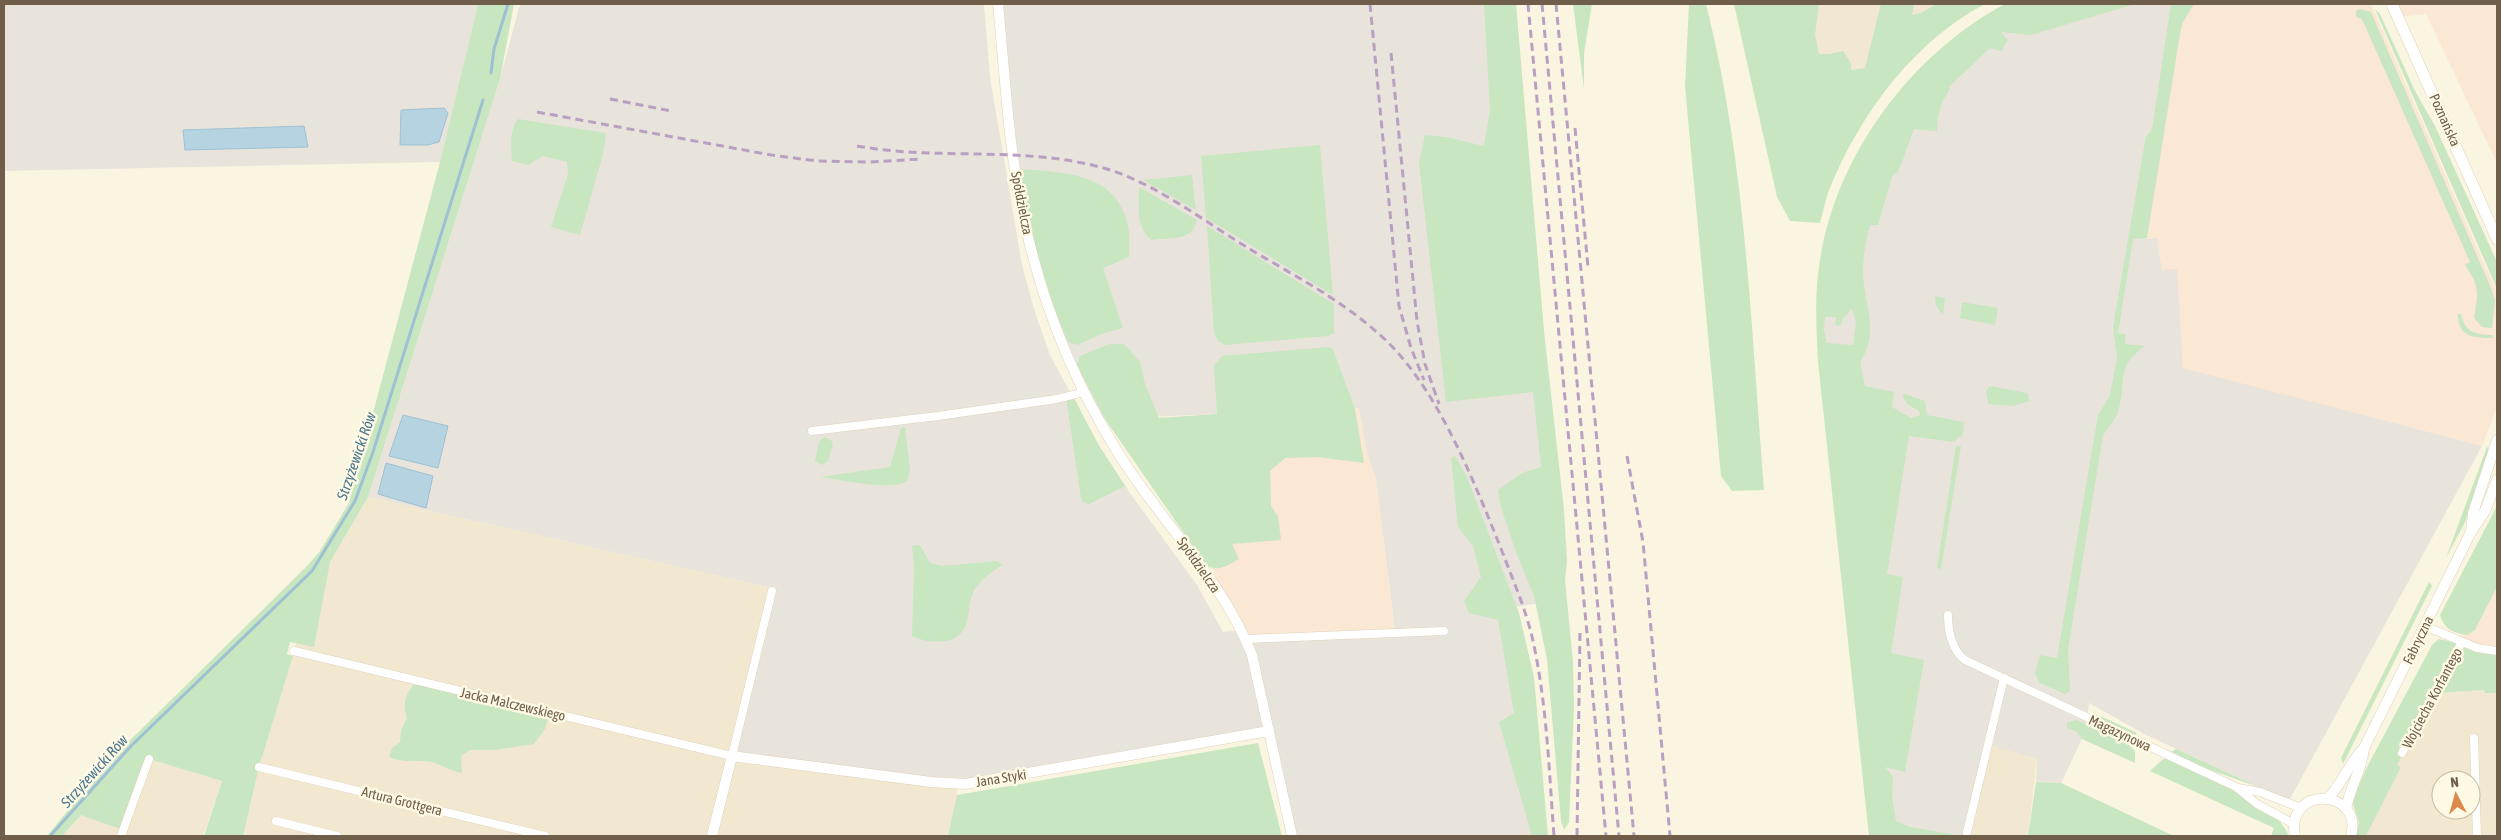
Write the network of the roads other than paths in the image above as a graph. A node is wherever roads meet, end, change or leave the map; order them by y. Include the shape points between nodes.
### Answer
1 (998, 4) edge
2 (2392, 4) edge
3 (2497, 237) edge
4 (1084, 392) junction
5 (812, 432) dead end
6 (2497, 440) edge
7 (2497, 480) edge
8 (2497, 500) edge
9 (2485, 511) junction
10 (2471, 532) junction
11 (772, 592) dead end
12 (1948, 615) dead end
13 (2425, 626) junction
14 (1444, 631) dead end
15 (1246, 640) junction
16 (2462, 642) junction
17 (2497, 651) edge
18 (294, 652) dead end
19 (2004, 678) junction
20 (1269, 731) junction
21 (2474, 738) dead end
22 (2364, 748) junction
23 (2402, 753) dead end
24 (732, 756) junction
25 (149, 759) dead end
26 (259, 767) dead end
27 (2236, 787) junction
28 (2327, 799) junction
29 (2302, 808) junction
30 (2346, 809) junction
31 (276, 822) dead end
32 (2294, 824) junction
33 (1967, 832) dead end
34 (121, 836) edge
35 (337, 836) edge
36 (545, 836) edge
37 (712, 836) edge
38 (1292, 836) edge
39 (2295, 836) edge
40 (2351, 836) edge
41 (2477, 836) edge

1 - 4 street, Spółdzielcza via 1013,155 1023,213 1051,319
2 - 3 main road, Poznańska
4 - 5 street via 1057,399
4 - 15 street, Spółdzielcza via 1117,451 1197,560
6 - 10 street, Fabryczna via 2473,513
7 - 9 street, Fabryczna
8 - 9 street
9 - 10 street, Fabryczna
10 - 13 street, Fabryczna
11 - 24 street
12 - 19 street, Magazynowa via 1950,634 1958,655
13 - 16 street
13 - 22 street, Fabryczna
14 - 15 street
15 - 20 street, Spółdzielcza
16 - 17 street
16 - 23 street, Wojciecha Korfantego
18 - 24 street, Jacka Malczewskiego
19 - 27 street, Magazynowa
19 - 33 street
20 - 24 street, Jana Styki via 964,784
20 - 38 street, Spółdzielcza
21 - 41 street
22 - 28 street, Fabryczna via 2352,760
22 - 30 street, Fabryczna via 2363,765
24 - 37 street
25 - 34 street
26 - 36 street, Artura Grottgera
27 - 29 street, Magazynowa via 2260,792
27 - 32 street, Magazynowa via 2258,804
28 - 29 street via 2313,800
28 - 30 street
29 - 32 street
30 - 40 street via 2352,825
31 - 35 street
32 - 39 street

